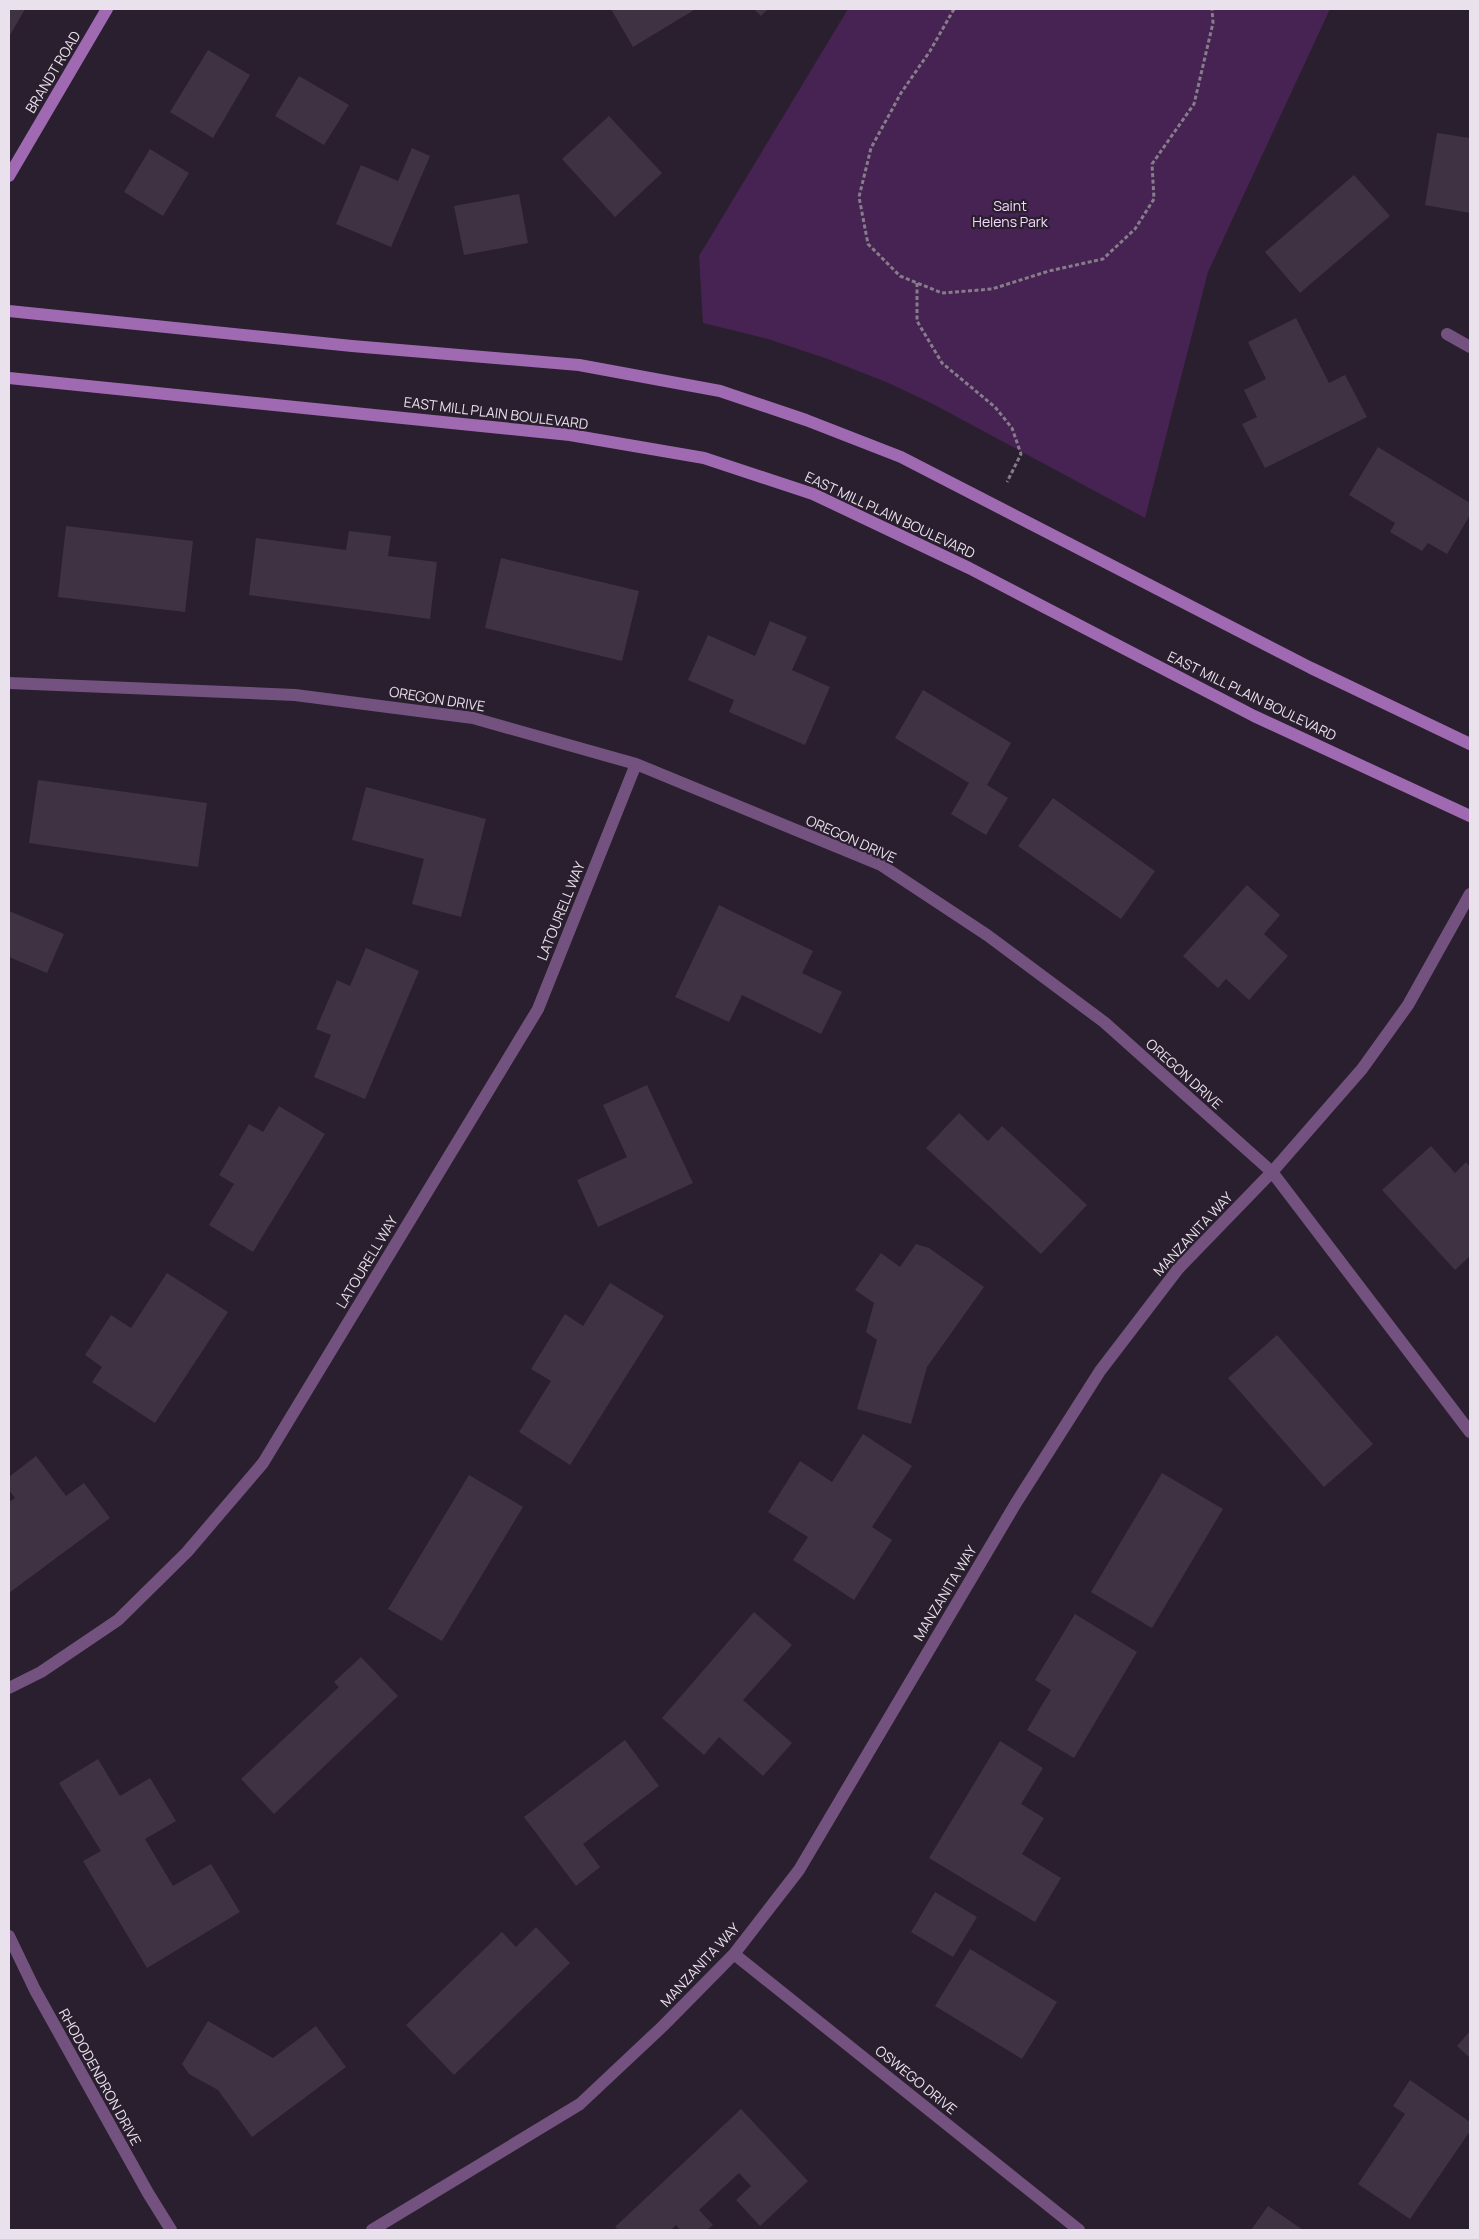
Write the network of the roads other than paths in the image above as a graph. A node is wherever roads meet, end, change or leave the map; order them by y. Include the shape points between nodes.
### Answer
1 (107, 9) edge
2 (9, 176) edge
3 (9, 311) edge
4 (1447, 334) dead end
5 (1470, 347) edge
6 (9, 378) edge
7 (9, 683) edge
8 (1470, 744) edge
9 (636, 764) junction
10 (1470, 816) edge
11 (1470, 894) edge
12 (1272, 1172) junction
13 (1470, 1432) edge
14 (9, 1688) edge
15 (9, 1936) edge
16 (734, 1954) junction
17 (171, 2230) edge
18 (372, 2230) edge
19 (1079, 2230) edge

1 - 2 main road, BRANDT ROAD
3 - 8 main road via 352,346 580,365 720,391 901,457 1311,668
4 - 5 street
6 - 10 main road, EAST MILL PLAIN BOULEVARD via 570,436 704,458 813,494 969,568 1254,716
7 - 9 street, OREGON DRIVE via 305,696 473,718
9 - 12 street, OREGON DRIVE via 889,870 987,935 1104,1022
9 - 14 street, LATOURELL WAY via 538,1009 263,1462 187,1552 118,1620 40,1672
11 - 12 street, MANZANITA WAY via 1408,1005 1380,1045
12 - 13 street, OREGON DRIVE
12 - 16 street, MANZANITA WAY via 1178,1269 1100,1371 1016,1503 799,1870
15 - 17 street, RHODODENDRON DRIVE via 35,1990
16 - 18 street, MANZANITA WAY via 664,2026 580,2104
16 - 19 street, OSWEGO DRIVE

